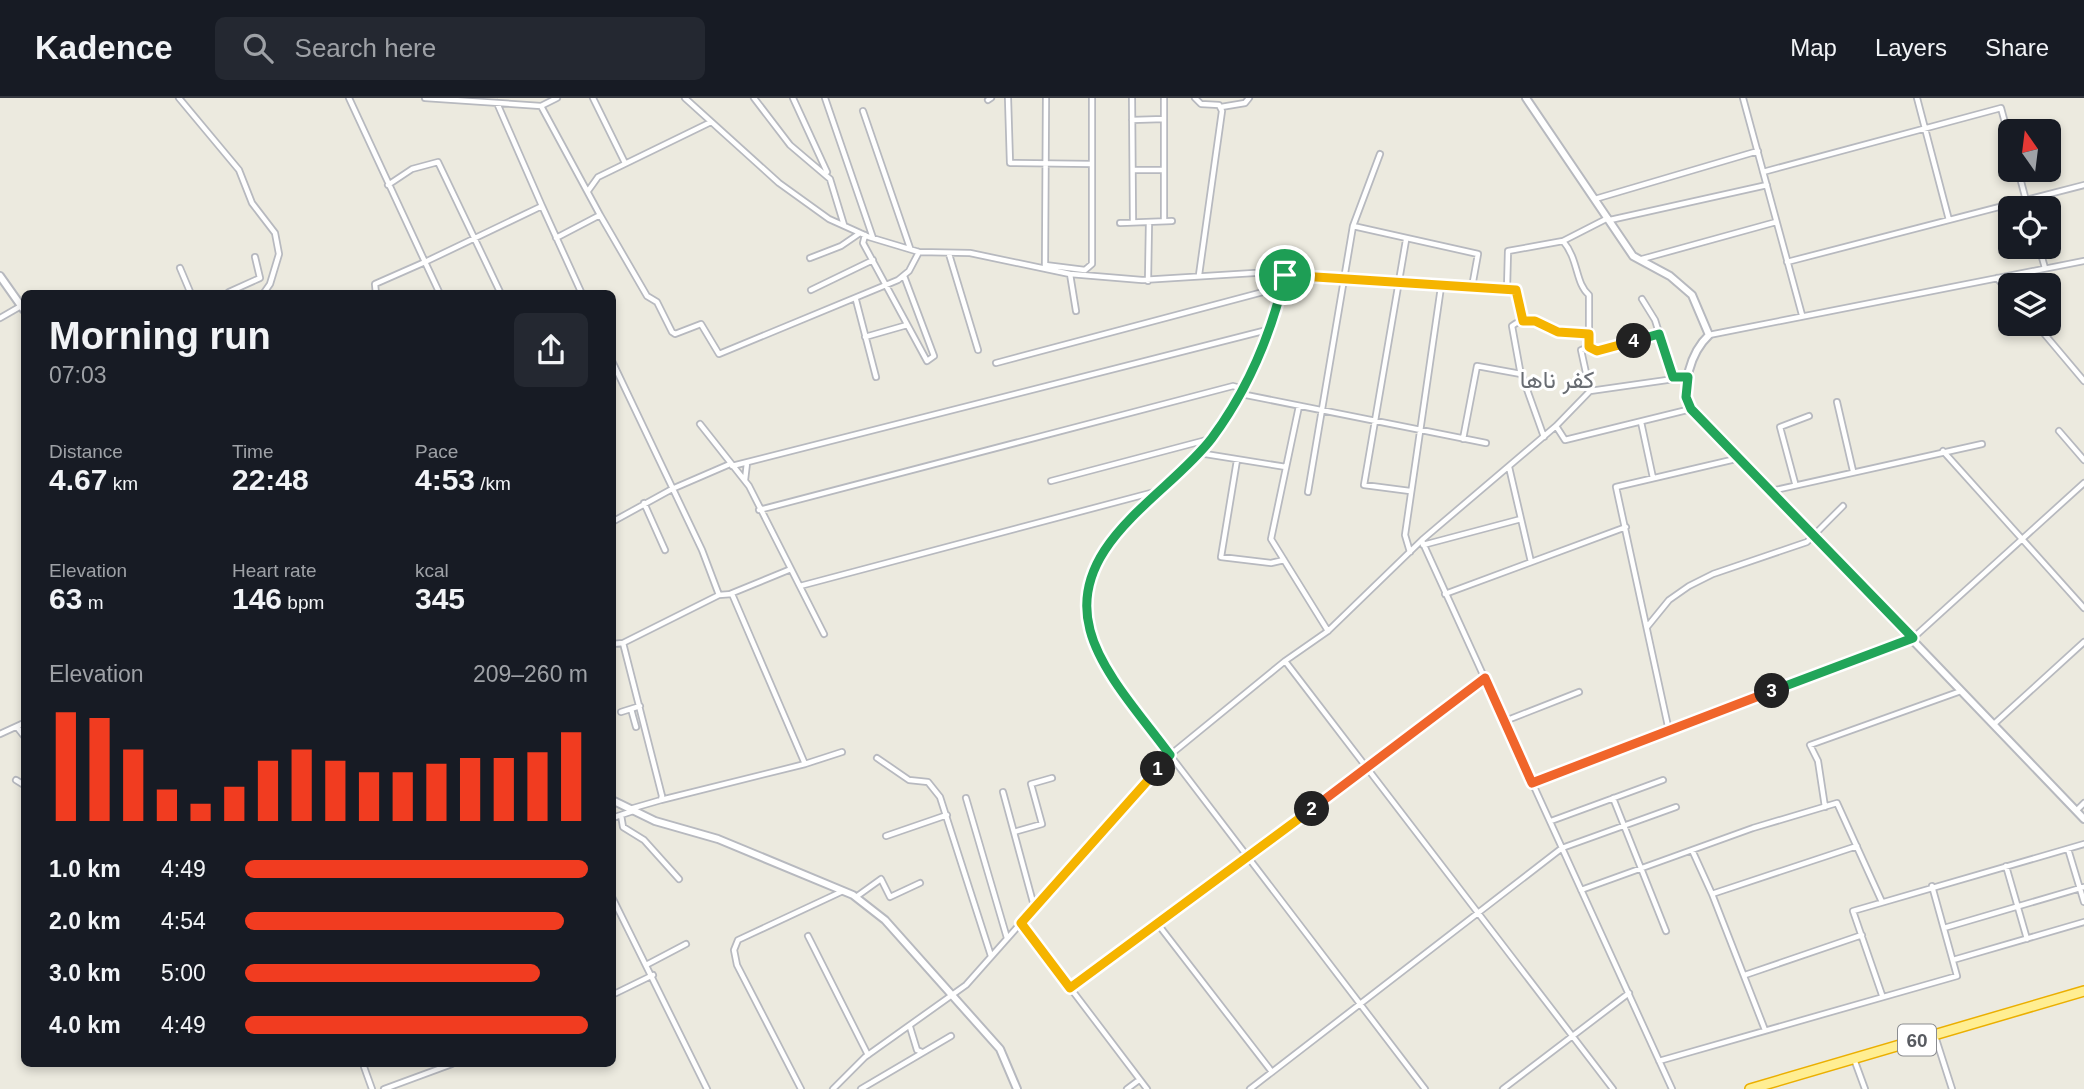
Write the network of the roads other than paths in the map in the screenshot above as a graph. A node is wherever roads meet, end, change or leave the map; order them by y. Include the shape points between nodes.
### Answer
1 (180, 98) edge
2 (349, 98) edge
3 (425, 98) edge
4 (557, 98) edge
5 (593, 98) edge
6 (685, 98) edge
7 (754, 98) edge
8 (793, 98) edge
9 (825, 98) edge
10 (1008, 98) edge
11 (1046, 98) edge
12 (1092, 98) edge
13 (1132, 98) edge
14 (1164, 98) edge
15 (1195, 98) edge
16 (1249, 98) edge
17 (1526, 98) edge
18 (1744, 98) edge
19 (1917, 98) edge
20 (497, 103) junction
21 (541, 106) junction
22 (1221, 107) junction
23 (863, 111) dead end
24 (1164, 119) junction
25 (2004, 119) edge
26 (1132, 120) junction
27 (711, 122) junction
28 (1924, 128) junction
29 (1758, 151) junction
30 (1380, 154) dead end
31 (625, 163) junction
32 (1046, 163) junction
33 (1092, 164) junction
34 (1133, 170) junction
35 (1164, 170) junction
36 (1763, 172) junction
37 (830, 179) junction
38 (388, 185) junction
39 (1766, 185) junction
40 (2084, 185) edge
41 (589, 191) junction
42 (2041, 196) edge
43 (1595, 199) junction
44 (542, 206) junction
45 (1998, 207) edge
46 (600, 215) junction
47 (1609, 219) junction
48 (1949, 220) junction
49 (1164, 221) junction
50 (1172, 221) dead end
51 (1133, 222) junction
52 (1149, 222) junction
53 (1776, 222) junction
54 (1120, 223) dead end
55 (845, 226) junction
56 (1353, 226) junction
57 (862, 234) junction
58 (556, 238) junction
59 (475, 239) junction
60 (873, 239) junction
61 (1406, 240) junction
62 (1563, 242) junction
63 (911, 249) junction
64 (919, 252) junction
65 (948, 254) junction
66 (1633, 256) junction
67 (255, 257) dead end
68 (810, 257) dead end
69 (2042, 259) edge
70 (873, 260) junction
71 (2084, 261) edge
72 (425, 262) junction
73 (1787, 262) junction
74 (1045, 267) junction
75 (180, 268) dead end
76 (2045, 268) junction
77 (1070, 274) junction
78 (1199, 275) junction
79 (1285, 275) junction
80 (0, 276) edge
81 (904, 276) junction
82 (1343, 278) junction
83 (1997, 278) joint
84 (1148, 281) junction
85 (1397, 283) junction
86 (887, 285) junction
87 (1282, 287) junction
88 (1441, 287) junction
89 (1472, 287) junction
90 (1507, 289) junction
91 (189, 290) edge
92 (234, 290) edge
93 (266, 290) edge
94 (376, 290) edge
95 (438, 290) edge
96 (499, 290) edge
97 (580, 290) edge
98 (811, 290) dead end
99 (1642, 299) dead end
100 (856, 300) junction
101 (21, 305) edge
102 (21, 309) edge
103 (1076, 312) dead end
104 (1802, 315) junction
105 (0, 318) edge
106 (1523, 321) junction
107 (906, 325) junction
108 (1272, 329) junction
109 (1589, 334) junction
110 (1659, 334) junction
111 (1709, 335) junction
112 (2046, 336) edge
113 (865, 337) junction
114 (1589, 347) junction
115 (978, 350) dead end
116 (996, 363) dead end
117 (616, 370) edge
118 (1521, 373) junction
119 (876, 377) dead end
120 (1673, 377) junction
121 (1688, 377) junction
122 (2084, 381) edge
123 (1242, 391) junction
124 (1590, 391) junction
125 (1836, 402) dead end
126 (1299, 406) junction
127 (1691, 409) junction
128 (1322, 411) junction
129 (1809, 416) dead end
130 (1374, 421) junction
131 (1641, 422) junction
132 (700, 424) dead end
133 (1556, 426) junction
134 (1419, 429) junction
135 (2059, 431) dead end
136 (1544, 437) junction
137 (1211, 439) junction
138 (1463, 439) junction
139 (1486, 443) dead end
140 (1982, 444) dead end
141 (1943, 451) junction
142 (1199, 453) junction
143 (1740, 458) junction
144 (1237, 460) junction
145 (2084, 460) edge
146 (747, 463) junction
147 (731, 465) junction
148 (1286, 467) junction
149 (1509, 467) junction
150 (1853, 471) junction
151 (1653, 478) junction
152 (744, 481) junction
153 (1051, 481) dead end
154 (2084, 482) edge
155 (1795, 483) junction
156 (672, 489) junction
157 (1160, 491) junction
158 (1410, 491) junction
159 (1771, 491) junction
160 (1308, 492) dead end
161 (643, 503) junction
162 (1843, 506) dead end
163 (759, 510) junction
164 (1521, 519) junction
165 (616, 520) edge
166 (1626, 527) junction
167 (1813, 536) junction
168 (2023, 539) junction
169 (1423, 542) junction
170 (665, 550) dead end
171 (1410, 552) junction
172 (1284, 560) junction
173 (1531, 562) junction
174 (790, 569) junction
175 (800, 586) junction
176 (729, 594) junction
177 (1445, 594) junction
178 (719, 595) junction
179 (2084, 608) edge
180 (1647, 627) junction
181 (1328, 631) junction
182 (824, 634) dead end
183 (1913, 638) junction
184 (2084, 642) edge
185 (623, 643) junction
186 (616, 644) edge
187 (1285, 661) junction
188 (1485, 678) junction
189 (1962, 691) junction
190 (1579, 692) dead end
191 (640, 706) junction
192 (631, 709) junction
193 (621, 712) dead end
194 (1505, 721) junction
195 (1994, 724) junction
196 (21, 725) edge
197 (17, 727) junction
198 (636, 727) dead end
199 (1669, 731) junction
200 (21, 732) edge
201 (0, 734) edge
202 (842, 752) dead end
203 (1170, 755) junction
204 (877, 758) dead end
205 (805, 764) junction
206 (1366, 768) junction
207 (1052, 778) dead end
208 (16, 780) dead end
209 (1663, 780) dead end
210 (21, 783) edge
211 (1532, 783) junction
212 (1003, 792) dead end
213 (966, 798) dead end
214 (1613, 798) junction
215 (661, 800) junction
216 (616, 802) edge
217 (2084, 803) edge
218 (1676, 807) dead end
219 (1825, 807) junction
220 (632, 810) junction
221 (2076, 811) junction
222 (621, 815) junction
223 (947, 815) junction
224 (616, 817) edge
225 (2084, 819) edge
226 (1551, 821) junction
227 (1625, 826) junction
228 (1014, 832) junction
229 (886, 836) dead end
230 (2084, 844) edge
231 (1857, 846) junction
232 (1562, 848) junction
233 (2068, 849) junction
234 (1692, 850) junction
235 (1249, 858) junction
236 (2006, 866) junction
237 (1641, 868) junction
238 (679, 879) dead end
239 (920, 883) dead end
240 (1932, 886) junction
241 (2082, 888) edge
242 (1581, 890) junction
243 (843, 891) junction
244 (1712, 894) junction
245 (856, 897) junction
246 (1882, 902) junction
247 (2084, 902) edge
248 (616, 904) edge
249 (1035, 907) junction
250 (2018, 907) junction
251 (1476, 914) junction
252 (2084, 922) edge
253 (1021, 923) junction
254 (1157, 923) junction
255 (1943, 928) junction
256 (1666, 931) dead end
257 (1862, 935) junction
258 (808, 936) dead end
259 (1007, 939) junction
260 (2027, 939) junction
261 (686, 944) dead end
262 (991, 957) junction
263 (1953, 960) junction
264 (648, 964) junction
265 (653, 975) junction
266 (1745, 975) junction
267 (1070, 988) junction
268 (2084, 991) edge
269 (616, 993) edge
270 (1629, 993) junction
271 (1882, 995) junction
272 (952, 997) junction
273 (1359, 1005) junction
274 (910, 1027) junction
275 (1765, 1030) junction
276 (1935, 1035) junction
277 (951, 1036) dead end
278 (1572, 1037) junction
279 (923, 1053) junction
280 (868, 1055) junction
281 (1854, 1059) junction
282 (1659, 1061) junction
283 (364, 1067) edge
284 (444, 1067) edge
285 (1272, 1072) junction
286 (1139, 1080) junction
287 (838, 1084) junction
288 (392, 1088) edge
289 (372, 1089) edge
290 (384, 1089) edge
291 (707, 1089) edge
292 (801, 1089) edge
293 (833, 1089) edge
294 (844, 1089) edge
295 (861, 1089) edge
296 (1017, 1089) edge
297 (1127, 1089) edge
298 (1147, 1089) edge
299 (1250, 1089) edge
300 (1424, 1089) edge
301 (1503, 1089) edge
302 (1613, 1089) edge
303 (1672, 1089) edge
304 (1750, 1089) edge
305 (1866, 1089) edge
306 (1952, 1089) edge

1 - 93 street via 239,170 252,203 275,233 279,254
2 - 38 street
3 - 20 street
4 - 21 street
5 - 31 street
6 - 27 street
7 - 37 street via 790,145
8 - 37 street
9 - 60 street
10 - 32 street via 1009,162
11 - 32 street
12 - 33 street
13 - 26 street
14 - 24 street
15 - 22 street via 1201,104
16 - 22 street via 1243,104
17 - 43 street
18 - 29 street
19 - 28 street
20 - 21 street
20 - 44 street
21 - 41 street
22 - 78 street
23 - 63 street
24 - 26 street
24 - 35 street
25 - 28 street via 2001,108
26 - 34 street
27 - 31 street
27 - 55 street via 779,183
28 - 36 street
28 - 48 street
29 - 36 street
29 - 43 street
30 - 56 street
31 - 41 street via 598,177
32 - 33 street
32 - 74 street
33 - 74 street via 1091,266 1085,270
34 - 35 street
34 - 51 street
35 - 49 street
36 - 39 street
37 - 55 street
38 - 59 street via 404,173 439,162
38 - 72 street
39 - 47 street
39 - 53 street
40 - 42 street
41 - 46 street
43 - 47 street
44 - 58 street
44 - 59 street
45 - 48 street
46 - 58 street
46 - 100 street via 672,332 701,324 719,354
47 - 62 street
47 - 66 street
48 - 73 street
49 - 50 street
49 - 52 street
51 - 52 street
51 - 54 street
52 - 84 street
53 - 66 street via 1643,260
53 - 73 street
55 - 57 street
56 - 61 street
56 - 82 street
57 - 60 street
57 - 68 street
57 - 70 street
58 - 97 street
59 - 72 street
59 - 96 street
60 - 63 street
61 - 85 street
61 - 89 street via 1478,254
62 - 90 street via 1508,251
62 - 109 street via 1573,253 1582,289 1589,295
63 - 64 street
64 - 65 street
64 - 81 street
65 - 74 street via 977,254
65 - 115 street
66 - 111 street via 1670,276 1692,295
67 - 92 street via 260,278
69 - 76 street
70 - 86 street
70 - 98 street
71 - 76 street
72 - 94 street via 375,284
72 - 95 street
73 - 104 street
74 - 77 street
75 - 91 street
76 - 83 street
77 - 84 street
77 - 103 street
78 - 79 street
78 - 84 street
79 - 82 street
79 - 87 street
80 - 101 street
81 - 86 street
81 - 107 street via 933,359 924,360
82 - 85 street
82 - 128 street
83 - 104 street
85 - 88 street
85 - 130 street
86 - 100 street
86 - 107 street
87 - 108 street
87 - 116 street
88 - 89 street
88 - 134 street
89 - 90 street
90 - 106 street via 1516,290
99 - 110 street
100 - 113 street
102 - 105 street
104 - 111 street
106 - 109 street via 1535,321 1558,332
106 - 118 street via 1512,326
107 - 113 street
108 - 123 street
108 - 146 street
109 - 114 street
110 - 114 street via 1597,351
110 - 120 street
111 - 121 street via 1700,343
112 - 122 street
113 - 119 street
114 - 124 street via 1581,350
117 - 156 street
118 - 136 street
118 - 138 street via 1477,366
120 - 121 street
120 - 124 street
121 - 127 street via 1686,397
123 - 126 street
123 - 137 street
123 - 163 street via 1233,386
124 - 133 street
125 - 150 street
126 - 128 street
126 - 148 street
127 - 131 street
127 - 143 street
128 - 130 street
128 - 160 street
129 - 155 street via 1780,427
130 - 134 street
130 - 158 street via 1364,485
131 - 133 street via 1565,440
131 - 151 street
132 - 147 street
133 - 136 street
134 - 138 street
134 - 158 street
135 - 145 street
136 - 149 street
137 - 142 street
137 - 153 street
138 - 139 street
140 - 141 street
141 - 150 street
141 - 168 street
142 - 144 street
142 - 157 street
143 - 151 street
143 - 159 street
144 - 148 street
144 - 172 street via 1221,557 1271,563
146 - 147 street
146 - 152 street
147 - 152 street
147 - 156 street
148 - 172 street via 1271,539
149 - 164 street
149 - 169 street
150 - 155 street
151 - 166 street via 1616,487
152 - 163 street
154 - 168 street
155 - 159 street
156 - 161 street
156 - 178 street
157 - 175 street
157 - 203 street via 1113,536 1094,570 1087,601 1090,631 1112,676
158 - 171 street via 1405,536
159 - 167 street
161 - 165 street
161 - 170 street
162 - 167 street
163 - 174 street
164 - 169 street
164 - 173 street
166 - 173 street
166 - 180 street
167 - 180 street via 1689,586 1669,600
167 - 183 street
168 - 179 street
168 - 183 street
169 - 171 street
169 - 177 street
171 - 181 street
172 - 181 street
173 - 177 street
174 - 175 street
174 - 176 street
175 - 182 street
176 - 178 street
176 - 205 street
177 - 188 street
178 - 185 street
180 - 199 street
181 - 187 street
183 - 189 street
183 - 199 street
184 - 195 street
185 - 186 street
185 - 191 street
187 - 203 street
187 - 206 street
188 - 194 street
188 - 206 street
189 - 195 street
189 - 219 street via 1811,745
190 - 194 street
191 - 192 street
191 - 215 street
192 - 193 street
192 - 198 street
194 - 211 street
195 - 221 street
196 - 197 street
197 - 200 street
197 - 201 street
199 - 211 street
202 - 205 street
203 - 235 street
203 - 249 street
204 - 223 street via 909,780 928,782
205 - 215 street
206 - 235 street
206 - 251 street
207 - 228 street via 1031,784 1042,824
208 - 210 street
209 - 214 street
211 - 226 street
212 - 228 street
213 - 259 street
214 - 226 street
214 - 227 street
215 - 220 street
216 - 220 street
217 - 221 street
218 - 227 street
219 - 231 street via 1837,803
219 - 234 street
220 - 222 street
220 - 243 street via 718,839
221 - 225 street
222 - 224 street
222 - 238 street via 623,827 644,840
223 - 229 street
223 - 262 street
226 - 232 street
227 - 232 street
227 - 237 street
228 - 249 street
230 - 233 street
231 - 244 street
231 - 246 street
232 - 242 street
232 - 251 street
233 - 236 street
233 - 241 street
234 - 237 street
234 - 244 street
235 - 254 street
235 - 273 street
236 - 240 street
236 - 250 street
237 - 242 street
237 - 256 street
239 - 245 street via 890,897 881,879
240 - 246 street
240 - 255 street
241 - 247 street
241 - 250 street
242 - 270 street
243 - 245 street
243 - 292 street via 738,940 734,950 737,965
244 - 266 street
245 - 272 street via 885,920
246 - 257 street via 1853,911
248 - 264 street
249 - 253 street
250 - 255 street
250 - 260 street
251 - 273 street
251 - 278 street
252 - 260 street
253 - 259 street
253 - 267 street
254 - 267 street
254 - 285 street
255 - 263 street
257 - 266 street
257 - 271 street
258 - 280 street
259 - 262 street
260 - 263 street
261 - 264 street
262 - 272 street
263 - 271 street via 1957,976
264 - 265 street
265 - 269 street
265 - 291 street
266 - 275 street
267 - 286 street
268 - 276 highway, 60
270 - 278 street
270 - 282 street
271 - 275 street
272 - 274 street
272 - 296 street via 1000,1049
273 - 285 street
273 - 300 street
274 - 279 street via 917,1050
274 - 280 street
275 - 282 street
276 - 281 highway, 60
276 - 306 street
277 - 279 street
278 - 301 street
278 - 302 street
279 - 295 street
280 - 287 street
281 - 304 highway, 60
281 - 305 street
282 - 303 street
283 - 289 street
284 - 288 street
285 - 299 street
286 - 297 street
286 - 298 street
287 - 293 street
287 - 294 street
288 - 290 street

